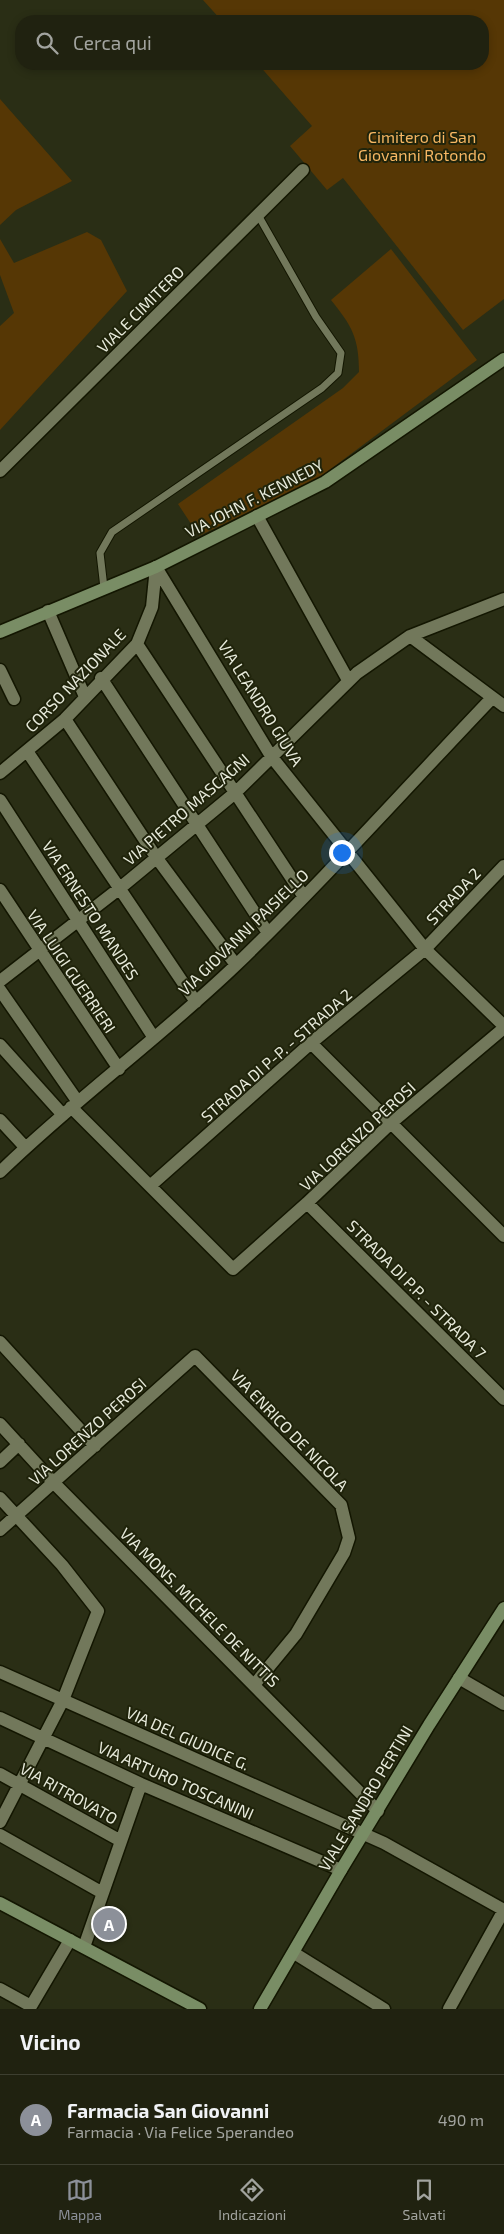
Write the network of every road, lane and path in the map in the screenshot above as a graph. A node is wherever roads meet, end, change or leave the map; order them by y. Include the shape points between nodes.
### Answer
1 (303, 170) dead end
2 (258, 215) junction
3 (504, 360) edge
4 (0, 471) edge
5 (257, 516) junction
6 (156, 567) junction
7 (104, 588) junction
8 (504, 599) edge
9 (48, 611) junction
10 (0, 632) edge
11 (410, 636) junction
12 (137, 644) junction
13 (0, 670) edge
14 (101, 678) junction
15 (348, 680) junction
16 (85, 697) junction
17 (492, 698) junction
18 (14, 699) dead end
19 (504, 706) edge
20 (65, 719) junction
21 (27, 751) junction
22 (271, 756) junction
23 (0, 773) edge
24 (235, 793) junction
25 (0, 800) edge
26 (196, 826) junction
27 (346, 851) junction
28 (156, 857) junction
29 (504, 866) edge
30 (120, 888) junction
31 (0, 890) edge
32 (304, 897) junction
33 (78, 921) junction
34 (268, 933) junction
35 (425, 949) junction
36 (38, 951) junction
37 (236, 965) junction
38 (3, 979) edge
39 (0, 990) edge
40 (196, 1002) junction
41 (504, 1027) edge
42 (154, 1038) junction
43 (311, 1043) junction
44 (0, 1045) edge
45 (119, 1068) junction
46 (70, 1108) junction
47 (0, 1120) edge
48 (390, 1124) junction
49 (25, 1147) junction
50 (0, 1172) edge
51 (150, 1186) junction
52 (307, 1203) junction
53 (504, 1236) edge
54 (0, 1342) edge
55 (196, 1356) joint
56 (504, 1399) edge
57 (0, 1424) edge
58 (18, 1444) junction
59 (95, 1446) junction
60 (0, 1462) edge
61 (54, 1483) junction
62 (0, 1498) edge
63 (16, 1516) junction
64 (0, 1530) edge
65 (504, 1608) edge
66 (0, 1672) edge
67 (459, 1678) junction
68 (254, 1685) junction
69 (63, 1700) junction
70 (504, 1704) edge
71 (0, 1718) edge
72 (43, 1739) junction
73 (0, 1774) edge
74 (20, 1784) junction
75 (141, 1784) junction
76 (378, 1811) junction
77 (0, 1822) edge
78 (0, 1835) edge
79 (362, 1835) junction
80 (122, 1841) junction
81 (341, 1870) junction
82 (101, 1892) junction
83 (0, 1903) edge
84 (504, 1910) edge
85 (70, 1940) junction
86 (84, 1947) junction
87 (294, 1953) junction
88 (0, 1989) edge
89 (200, 2009) edge
90 (260, 2009) edge
91 (384, 2009) edge
92 (449, 2009) edge

1 - 2 street, VIALE CIMITERO
2 - 4 street, VIALE CIMITERO
2 - 7 lane via 316,317 341,353 338,373 286,414 112,532 100,553
3 - 5 main road, VIA JOHN F. KENNEDY via 325,482
5 - 6 main road, VIA JOHN F. KENNEDY
5 - 15 street
6 - 7 main road, VIA JOHN F. KENNEDY
6 - 12 street, CORSO NAZIONALE via 152,607
6 - 22 street, VIA LEANDRO GIUVA
7 - 9 main road, VIA JOHN F. KENNEDY
8 - 11 street, VIA PIETRO MASCAGNI
9 - 10 main road, VIA JOHN F. KENNEDY
9 - 16 street
11 - 15 street, VIA PIETRO MASCAGNI
11 - 17 street
12 - 14 street, CORSO NAZIONALE
12 - 24 street
13 - 18 street
14 - 16 street, CORSO NAZIONALE
14 - 26 street
15 - 22 street, VIA PIETRO MASCAGNI
16 - 20 street, CORSO NAZIONALE
17 - 19 street
17 - 27 street, VIA GIOVANNI PAISIELLO
20 - 21 street, CORSO NAZIONALE
20 - 28 street
21 - 23 street, CORSO NAZIONALE
21 - 30 street
22 - 24 street, VIA PIETRO MASCAGNI
22 - 27 street, VIA LEANDRO GIUVA
24 - 26 street, VIA PIETRO MASCAGNI
24 - 32 street
25 - 33 street, VIA ERNESTO MANDES
26 - 28 street, VIA PIETRO MASCAGNI
26 - 34 street
27 - 32 street, VIA GIOVANNI PAISIELLO
27 - 35 street, VIA LEANDRO GIUVA
28 - 30 street, VIA PIETRO MASCAGNI
28 - 37 street
29 - 35 street, STRADA 2
30 - 33 street, VIA PIETRO MASCAGNI
30 - 40 street
31 - 36 street, VIA LUIGI GUERRIERI
32 - 34 street, VIA GIOVANNI PAISIELLO
33 - 36 street, VIA PIETRO MASCAGNI
33 - 42 street, VIA ERNESTO MANDES
34 - 37 street, VIA GIOVANNI PAISIELLO
35 - 41 street, VIA LEANDRO GIUVA
35 - 43 street, STRADA DI P-P. - STRADA 2
36 - 38 street, VIA PIETRO MASCAGNI
36 - 45 street, VIA LUIGI GUERRIERI
37 - 40 street, VIA GIOVANNI PAISIELLO
39 - 46 street
40 - 42 street, VIA GIOVANNI PAISIELLO
41 - 48 street, VIA LORENZO PEROSI
42 - 45 street, VIA GIOVANNI PAISIELLO
43 - 48 street
43 - 51 street, STRADA DI P-P. - STRADA 2
44 - 46 street
45 - 46 street, VIA GIOVANNI PAISIELLO
46 - 49 street, VIA GIOVANNI PAISIELLO
46 - 51 street
47 - 49 street
48 - 52 street, VIA LORENZO PEROSI
48 - 53 street
49 - 50 street, VIA GIOVANNI PAISIELLO
51 - 52 street, VIA LORENZO PEROSI via 233,1269
52 - 56 street, STRADA DI P.P. - STRADA 7
54 - 59 street
55 - 59 street, VIA LORENZO PEROSI
55 - 68 street, VIA ENRICO DE NICOLA via 341,1505 349,1538 344,1553 296,1634
57 - 58 street, VIA MONS. MICHELE DE NITTIS
58 - 60 street
58 - 61 street, VIA MONS. MICHELE DE NITTIS
59 - 61 street, VIA LORENZO PEROSI
61 - 63 street, VIA LORENZO PEROSI
61 - 68 street, VIA MONS. MICHELE DE NITTIS
62 - 63 street
63 - 64 street, VIA LORENZO PEROSI
63 - 69 street via 98,1610
65 - 67 main road, VIALE SANDRO PERTINI
66 - 69 street, VIA DEL GIUDICE G.
67 - 70 street
67 - 76 main road, VIALE SANDRO PERTINI
68 - 76 street, VIA MONS. MICHELE DE NITTIS
69 - 72 street
69 - 79 street, VIA DEL GIUDICE G.
71 - 72 street, VIA ARTURO TOSCANINI
72 - 74 street
72 - 75 street, VIA ARTURO TOSCANINI
73 - 74 street, VIA RITROVATO
74 - 77 street
74 - 80 street, VIA RITROVATO
75 - 80 street
75 - 81 street, VIA ARTURO TOSCANINI
76 - 79 main road, VIALE SANDRO PERTINI
78 - 82 street
79 - 81 main road, VIALE SANDRO PERTINI
79 - 84 street, VIA DEL GIUDICE G. via 384,1843
80 - 82 street
81 - 87 main road, VIALE SANDRO PERTINI
82 - 86 street
83 - 85 main road
84 - 92 street
85 - 86 main road
85 - 88 street via 31,2006
86 - 89 main road
87 - 90 main road, VIALE SANDRO PERTINI
87 - 91 street

